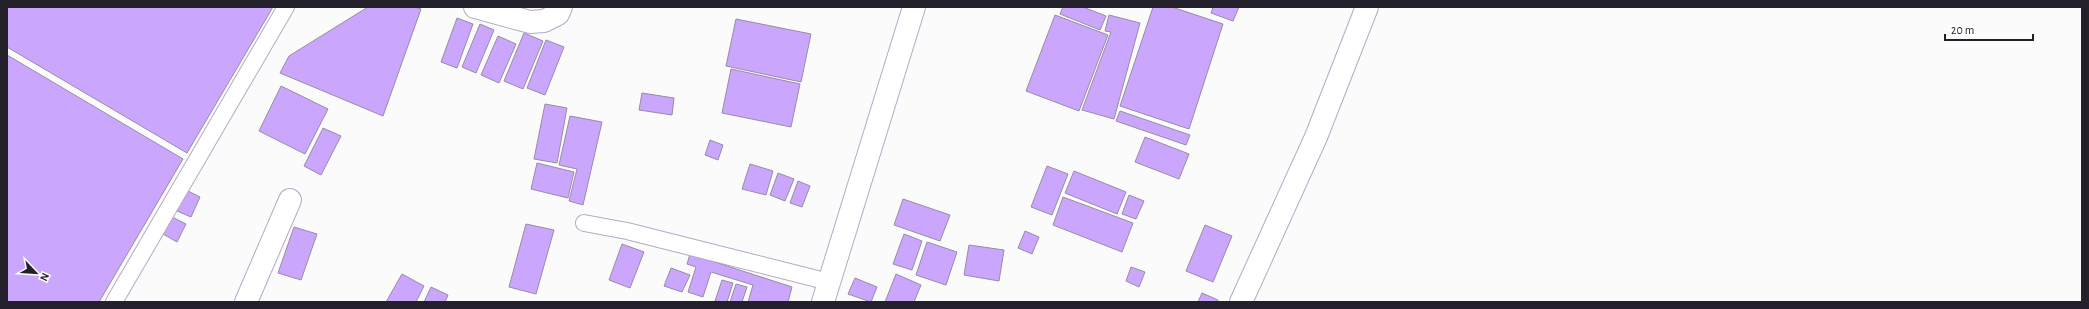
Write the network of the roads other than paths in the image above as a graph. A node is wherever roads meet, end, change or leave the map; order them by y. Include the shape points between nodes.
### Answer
1 (286, 7) edge
2 (475, 7) edge
3 (561, 7) edge
4 (914, 7) edge
5 (1367, 7) edge
6 (290, 200) dead end
7 (584, 223) dead end
8 (826, 292) edge
9 (114, 302) edge
10 (246, 302) edge
11 (1241, 302) edge

1 - 9 lane
2 - 3 street via 530,22 544,21 558,14
4 - 8 street
5 - 11 street via 1316,137
6 - 10 street
7 - 8 lane via 627,231

